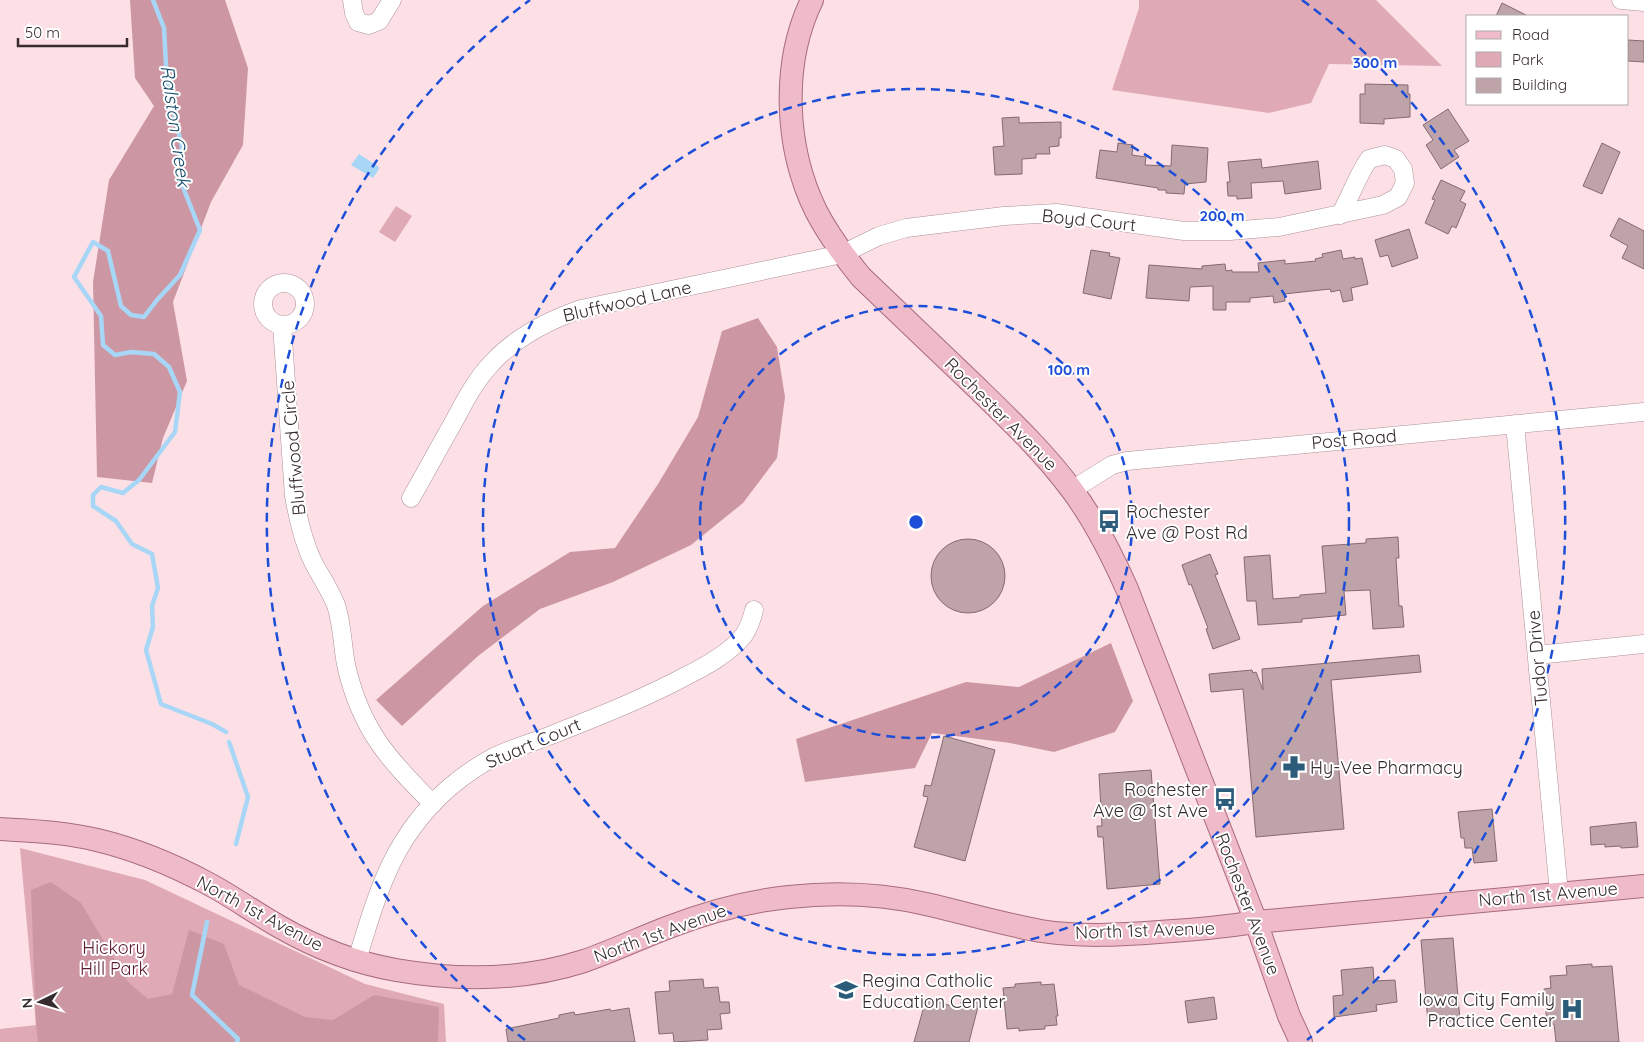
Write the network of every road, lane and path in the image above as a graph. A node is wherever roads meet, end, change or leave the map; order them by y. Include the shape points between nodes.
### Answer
1 (352, 0) edge
2 (392, 0) edge
3 (812, 0) edge
4 (1620, 0) edge
5 (1644, 2) edge
6 (1340, 215) dead end
7 (842, 254) junction
8 (282, 325) dead end
9 (1644, 412) edge
10 (1515, 424) junction
11 (1072, 490) junction
12 (411, 498) dead end
13 (754, 610) dead end
14 (1644, 644) edge
15 (1537, 655) junction
16 (433, 804) junction
17 (0, 829) edge
18 (1644, 886) edge
19 (1559, 893) junction
20 (1256, 922) junction
21 (358, 960) junction
22 (1301, 1042) edge

1 - 2 street via 358,22 369,25 379,21
3 - 7 main road, Rochester Avenue via 795,56 791,108 793,134 805,185 815,209
4 - 5 street
6 - 7 street, Boyd Court via 1279,227 1230,231 1162,229 1056,213 1004,216 906,228 879,236
7 - 11 main road, Rochester Avenue via 1023,432
7 - 12 street, Bluffwood Lane via 581,309 533,330 511,345 475,383
8 - 16 street, Bluffwood Circle via 294,496 304,541 337,608 346,667 366,723 400,771
9 - 10 street, Post Road
10 - 11 street, Post Road via 1127,460 1112,465
10 - 15 street, Tudor Drive
11 - 20 main road, Rochester Avenue via 1114,560 1127,590
13 - 16 street, Stuart Court via 743,635 704,666 625,706 495,757 471,770
14 - 15 street
15 - 19 street, Tudor Drive
16 - 21 street, Stuart Court via 398,849 387,871
17 - 21 main road, North 1st Avenue via 98,840 152,858 204,882 318,946
18 - 19 main road, North 1st Avenue
19 - 20 main road, North 1st Avenue
20 - 21 main road, North 1st Avenue via 1215,928 1087,935 1026,928 892,898 836,894 790,897 732,907 667,927 580,962 504,977 430,976
20 - 22 main road, Rochester Avenue

